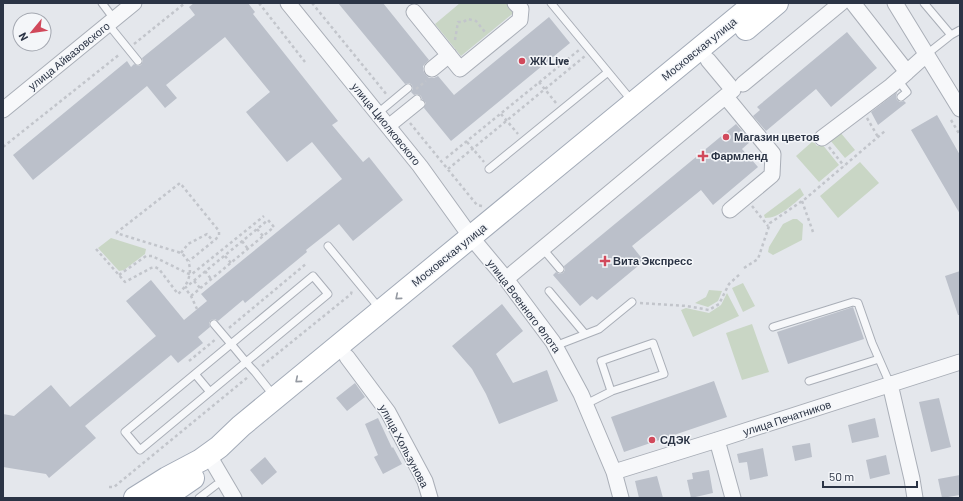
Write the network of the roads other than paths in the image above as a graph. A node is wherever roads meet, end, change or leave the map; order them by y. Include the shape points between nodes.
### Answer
1 (102, 3) edge
2 (134, 3) edge
3 (288, 3) edge
4 (515, 3) edge
5 (551, 3) edge
6 (755, 3) edge
7 (777, 3) edge
8 (841, 3) edge
9 (853, 3) edge
10 (895, 3) edge
11 (924, 3) edge
12 (414, 12) dead end
13 (111, 22) junction
14 (960, 30) edge
15 (951, 35) junction
16 (927, 54) junction
17 (449, 55) junction
18 (708, 60) junction
19 (138, 61) dead end
20 (608, 72) junction
21 (431, 73) road end
22 (902, 76) junction
23 (743, 84) dead end
24 (410, 90) road end
25 (726, 96) junction
26 (901, 97) dead end
27 (419, 101) dead end
28 (633, 103) junction
29 (960, 109) edge
30 (3, 110) edge
31 (385, 122) junction
32 (822, 138) road end
33 (489, 169) road end
34 (730, 210) dead end
35 (475, 243) junction
36 (328, 246) dead end
37 (543, 248) junction
38 (560, 269) dead end
39 (506, 279) junction
40 (549, 291) dead end
41 (632, 302) road end
42 (381, 310) junction
43 (214, 324) dead end
44 (773, 327) dead end
45 (585, 334) junction
46 (231, 344) junction
47 (555, 346) junction
48 (347, 357) junction
49 (879, 359) junction
50 (247, 362) junction
51 (960, 362) edge
52 (195, 374) junction
53 (809, 382) dead end
54 (890, 384) junction
55 (611, 391) junction
56 (210, 392) junction
57 (276, 398) junction
58 (586, 404) junction
59 (717, 440) junction
60 (614, 472) junction
61 (215, 474) junction
62 (136, 498) edge
63 (164, 498) edge
64 (199, 498) edge
65 (234, 498) edge
66 (430, 498) edge
67 (621, 498) edge
68 (732, 498) edge
69 (915, 498) edge

1 - 13 lane
2 - 13 street, улица Айвазовского
3 - 31 street, улица Циолковского
4 - 17 street via 521,9 520,20 460,69
5 - 20 lane
6 - 28 main road, Московская улица
7 - 18 main road, Московская улица
8 - 23 street
9 - 22 street
10 - 16 street
11 - 15 lane
12 - 17 street
13 - 19 lane
13 - 30 street, улица Айвазовского
14 - 15 lane
15 - 16 lane
16 - 22 street
16 - 29 street
17 - 21 street
18 - 25 street via 733,90
18 - 35 main road, Московская улица
20 - 28 lane
20 - 33 lane
22 - 26 lane via 907,92
22 - 32 street
24 - 31 lane
25 - 34 street via 747,118 773,154 772,175
25 - 37 street
27 - 31 lane
28 - 35 main road, Московская улица
31 - 35 street, улица Циолковского
35 - 39 street, улица Военного Флота
35 -> 42 main road, Московская улица
35 - 48 main road, Московская улица
36 - 42 lane
37 - 38 lane
37 - 39 street
39 - 47 street, улица Военного Флота
40 - 45 lane
41 - 45 lane via 599,330
42 -> 57 main road, Московская улица
43 - 46 lane
44 - 49 lane via 853,302 858,303
45 - 47 lane
46 - 50 lane
46 - 50 lane via 313,276 328,294
46 - 52 lane
47 - 58 street, улица Военного Флота
48 - 61 main road, Московская улица via 292,403
48 - 66 street, улица Хользунова via 388,412 425,481
49 - 53 lane
49 - 54 lane
50 - 56 lane
50 - 57 lane
51 - 54 street, улица Печатников
52 - 56 lane
52 - 56 lane via 125,432 132,441 140,450
54 - 59 street, улица Печатников
54 - 69 street
55 - 55 lane via 664,374 654,343 601,361
55 - 58 lane
57 - 62 main road, Московская улица via 201,460
58 - 60 street, улица Военного Флота
59 - 60 street, улица Печатников
59 - 68 street
60 - 67 street, улица Военного Флота
61 - 63 main road, Московская улица
61 - 64 lane
61 - 65 street

